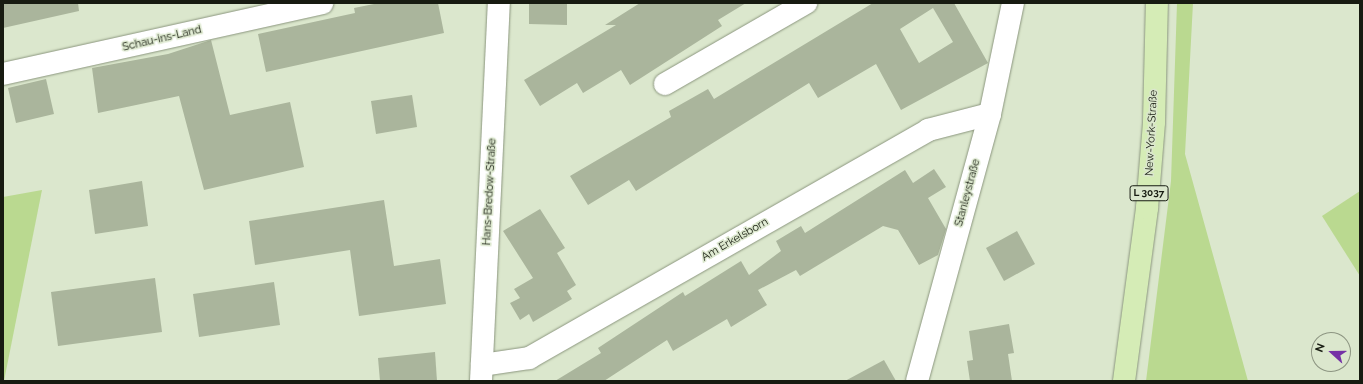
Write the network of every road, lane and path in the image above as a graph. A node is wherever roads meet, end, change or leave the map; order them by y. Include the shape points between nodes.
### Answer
1 (322, 3) edge
2 (499, 3) edge
3 (806, 3) edge
4 (1013, 3) edge
5 (1157, 3) edge
6 (3, 74) edge
7 (665, 84) dead end
8 (990, 114) junction
9 (481, 373) edge
10 (917, 381) edge
11 (1124, 381) edge

1 - 6 street, Schau-ins-Land
2 - 9 street, Hans-Bredow-Straße
3 - 7 street
4 - 8 street, Stanleystraße
5 - 11 main road, New-York-Straße / L 3037 via 1154,122 1147,208
8 - 9 street, Am Erkelsborn via 928,130 530,358
8 - 10 street, Stanleystraße

